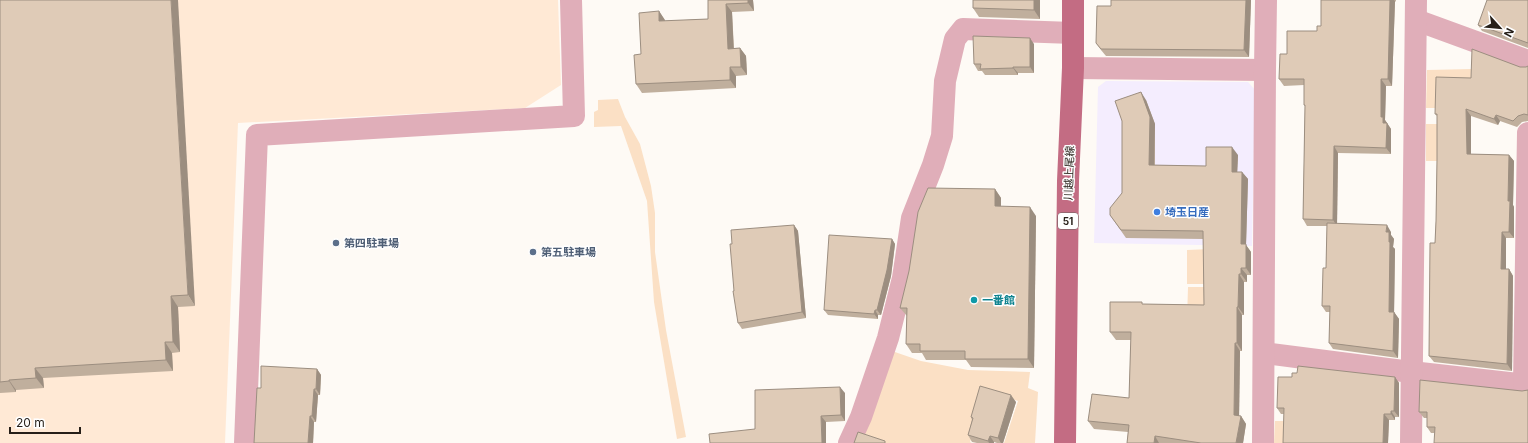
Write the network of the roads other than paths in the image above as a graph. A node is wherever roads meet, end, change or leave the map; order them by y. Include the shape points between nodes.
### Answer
1 (571, 0) edge
2 (1073, 0) edge
3 (1266, 0) edge
4 (1416, 10) edge
5 (1073, 32) junction
6 (1528, 61) edge
7 (1073, 68) junction
8 (1264, 70) junction
9 (1528, 133) edge
10 (1264, 353) junction
11 (1411, 372) junction
12 (1526, 385) edge
13 (244, 443) edge
14 (849, 443) edge
15 (1065, 443) edge
16 (1263, 443) edge
17 (1411, 443) edge

1 - 13 street via 574,116 257,136
2 - 5 main road, 川越上尾線 / 51
3 - 8 street
4 - 6 street
4 - 11 street
5 - 7 main road, 川越上尾線 / 51
5 - 14 street via 963,29 956,39 945,81 942,136 912,218 903,278 888,338 861,417
7 - 8 street
7 - 15 main road, 川越上尾線 / 51 via 1068,181
8 - 10 street
9 - 12 street
10 - 11 street
10 - 16 street
11 - 12 street
11 - 17 street

